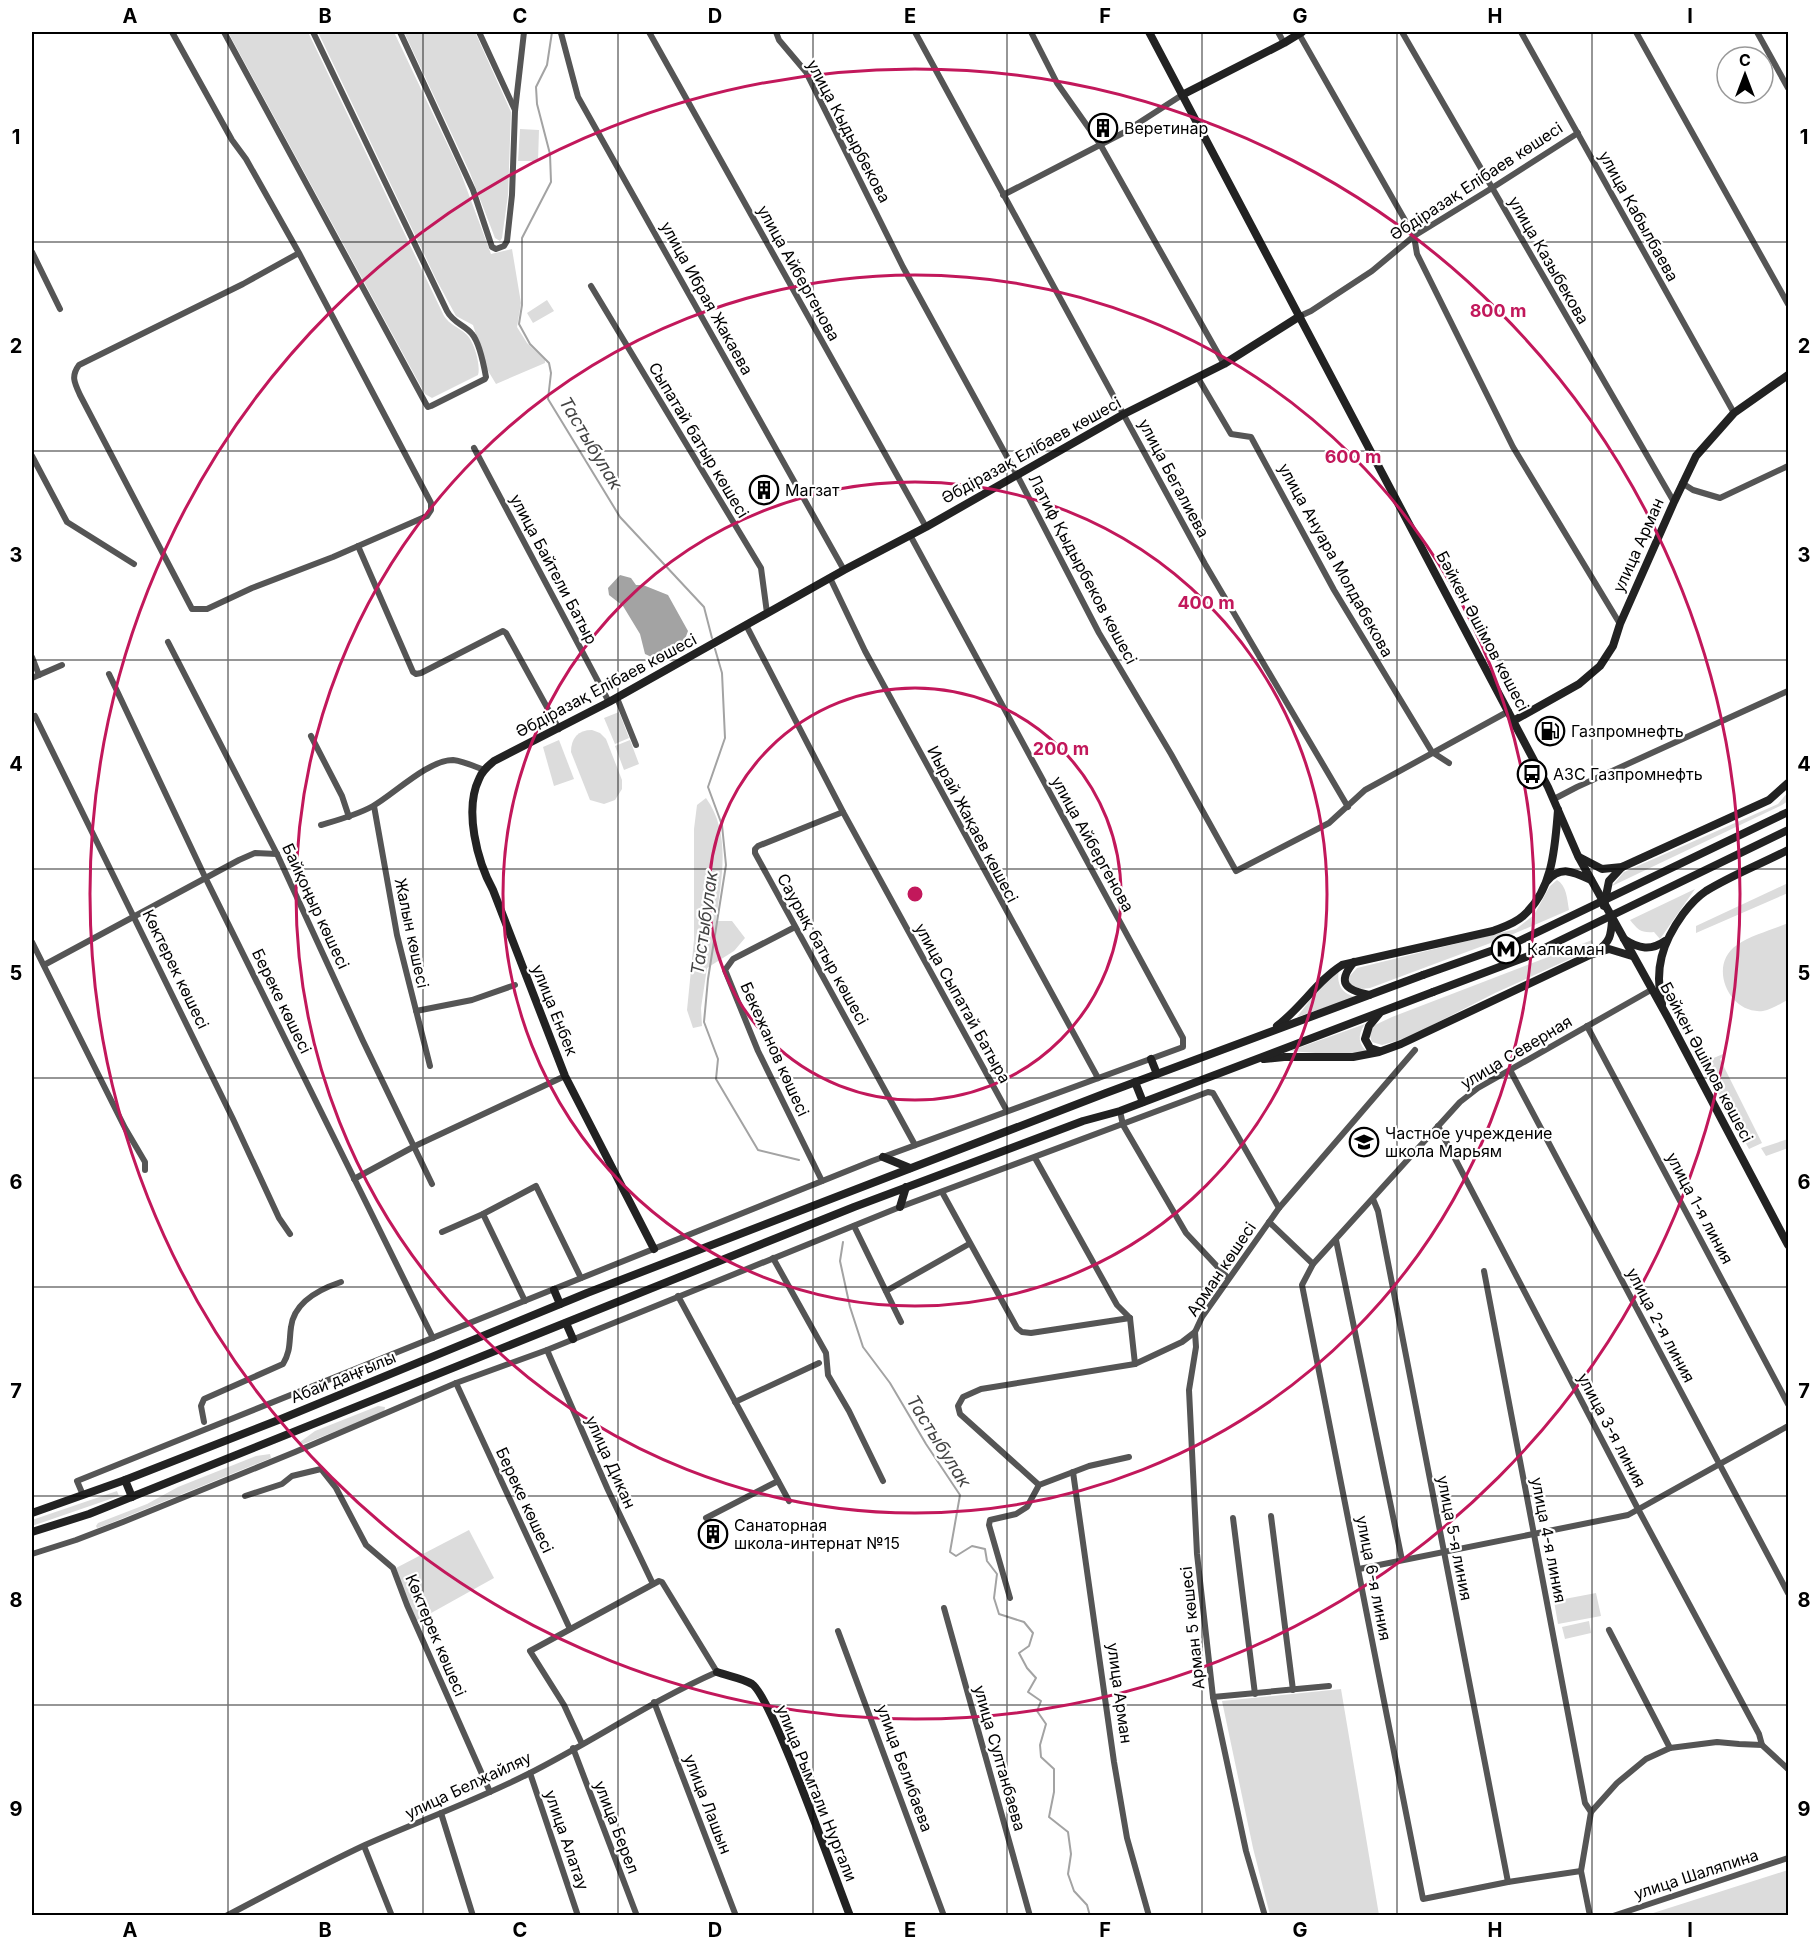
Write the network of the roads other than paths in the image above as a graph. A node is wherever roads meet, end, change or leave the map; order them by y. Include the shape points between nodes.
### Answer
1 (172, 32) edge
2 (224, 32) edge
3 (313, 32) edge
4 (400, 32) edge
5 (480, 32) edge
6 (524, 32) edge
7 (649, 32) edge
8 (776, 32) edge
9 (915, 32) edge
10 (1031, 32) edge
11 (1149, 32) edge
12 (1278, 32) edge
13 (1402, 32) edge
14 (1521, 32) edge
15 (1635, 32) edge
16 (1757, 32) edge
17 (561, 33) dead end
18 (1301, 33) edge
19 (1284, 43) junction
20 (1788, 88) edge
21 (1182, 95) junction
22 (515, 111) junction
23 (1578, 133) junction
24 (1100, 144) junction
25 (1492, 189) junction
26 (1003, 195) junction
27 (1414, 236) junction
28 (893, 246) joint
29 (32, 252) edge
30 (299, 253) junction
31 (591, 286) dead end
32 (1788, 304) edge
33 (60, 309) dead end
34 (1300, 316) junction
35 (1224, 364) junction
36 (1788, 375) edge
37 (1198, 378) junction
38 (1734, 413) junction
39 (1124, 414) junction
40 (474, 448) dead end
41 (32, 456) edge
42 (1788, 466) edge
43 (1017, 475) junction
44 (1682, 483) junction
45 (1674, 502) junction
46 (926, 527) junction
47 (910, 535) junction
48 (358, 546) junction
49 (134, 564) dead end
50 (844, 570) junction
51 (831, 580) junction
52 (767, 614) junction
53 (1620, 624) junction
54 (746, 625) junction
55 (168, 642) dead end
56 (32, 657) edge
57 (62, 665) dead end
58 (109, 674) dead end
59 (39, 675) junction
60 (32, 678) edge
61 (1788, 691) edge
62 (613, 700) junction
63 (1509, 711) junction
64 (35, 716) dead end
65 (1513, 722) junction
66 (559, 729) junction
67 (310, 736) dead end
68 (636, 745) dead end
69 (1432, 752) junction
70 (1449, 763) dead end
71 (484, 770) junction
72 (1788, 783) edge
73 (1556, 803) junction
74 (374, 806) junction
75 (1348, 807) junction
76 (843, 812) junction
77 (1788, 812) edge
78 (349, 817) junction
79 (321, 825) dead end
80 (1788, 830) edge
81 (1788, 850) edge
82 (277, 854) junction
83 (1578, 856) junction
84 (1622, 867) junction
85 (206, 877) junction
86 (1590, 880) junction
87 (1545, 884) junction
88 (1604, 906) junction
89 (134, 915) junction
90 (1612, 921) junction
91 (795, 927) junction
92 (1622, 938) junction
93 (32, 942) edge
94 (1665, 942) junction
95 (1590, 955) junction
96 (1632, 956) junction
97 (1354, 962) junction
98 (44, 965) junction
99 (515, 985) dead end
100 (1651, 990) junction
101 (1370, 995) junction
102 (416, 1011) junction
103 (1664, 1011) junction
104 (1379, 1014) junction
105 (1587, 1026) junction
106 (1269, 1032) junction
107 (1415, 1050) dead end
108 (1379, 1052) junction
109 (1151, 1059) junction
110 (1249, 1061) junction
111 (430, 1066) dead end
112 (1510, 1070) junction
113 (1157, 1074) junction
114 (566, 1076) junction
115 (1098, 1078) junction
116 (1135, 1082) junction
117 (1165, 1094) junction
118 (1143, 1102) junction
119 (1169, 1105) junction
120 (1007, 1111) junction
121 (1120, 1111) junction
122 (1123, 1125) junction
123 (1438, 1126) junction
124 (415, 1146) junction
125 (915, 1146) junction
126 (883, 1157) junction
127 (1035, 1158) junction
128 (910, 1168) junction
129 (145, 1170) dead end
130 (354, 1179) junction
131 (822, 1181) junction
132 (432, 1184) dead end
133 (906, 1187) junction
134 (942, 1192) junction
135 (1373, 1199) junction
136 (900, 1208) junction
137 (1279, 1208) junction
138 (483, 1214) junction
139 (1269, 1222) junction
140 (854, 1226) junction
141 (1785, 1228) edge
142 (442, 1232) dead end
143 (290, 1234) dead end
144 (1336, 1240) junction
145 (969, 1244) junction
146 (1788, 1245) edge
147 (654, 1249) junction
148 (773, 1258) junction
149 (1313, 1264) junction
150 (1484, 1271) dead end
151 (581, 1278) junction
152 (1228, 1278) junction
153 (341, 1282) dead end
154 (554, 1290) junction
155 (886, 1291) junction
156 (678, 1296) junction
157 (525, 1301) junction
158 (560, 1304) junction
159 (1130, 1318) junction
160 (901, 1322) dead end
161 (566, 1323) junction
162 (1196, 1332) junction
163 (433, 1338) junction
164 (573, 1339) junction
165 (547, 1350) junction
166 (819, 1363) dead end
167 (1135, 1364) junction
168 (456, 1383) junction
169 (736, 1403) junction
170 (1788, 1404) edge
171 (204, 1422) dead end
172 (1788, 1426) edge
173 (1129, 1457) dead end
174 (1720, 1465) junction
175 (1073, 1472) junction
176 (125, 1480) junction
177 (883, 1480) dead end
178 (778, 1481) junction
179 (1039, 1485) junction
180 (83, 1495) junction
181 (245, 1496) dead end
182 (132, 1497) junction
183 (789, 1501) dead end
184 (1638, 1509) junction
185 (32, 1513) edge
186 (1271, 1516) dead end
187 (706, 1518) dead end
188 (1233, 1518) dead end
189 (32, 1532) edge
190 (1534, 1533) junction
191 (1444, 1551) junction
192 (32, 1554) edge
193 (1402, 1560) junction
194 (1359, 1569) junction
195 (653, 1584) junction
196 (1788, 1593) edge
197 (1010, 1598) dead end
198 (944, 1608) dead end
199 (570, 1629) junction
200 (1609, 1630) dead end
201 (838, 1631) dead end
202 (717, 1672) junction
203 (1329, 1686) dead end
204 (1293, 1690) junction
205 (1255, 1694) junction
206 (1213, 1697) junction
207 (654, 1702) junction
208 (582, 1744) junction
209 (1762, 1745) junction
210 (573, 1748) junction
211 (1670, 1748) junction
212 (1788, 1769) edge
213 (530, 1773) junction
214 (490, 1792) junction
215 (1591, 1812) junction
216 (441, 1813) junction
217 (364, 1846) junction
218 (1788, 1858) edge
219 (1581, 1871) junction
220 (1508, 1882) junction
221 (226, 1916) edge
222 (392, 1916) edge
223 (473, 1916) edge
224 (578, 1916) edge
225 (637, 1916) edge
226 (736, 1916) edge
227 (850, 1916) edge
228 (944, 1916) edge
229 (1030, 1916) edge
230 (1149, 1916) edge
231 (1264, 1916) edge
232 (1590, 1916) edge
233 (1613, 1916) edge

1 - 30 street
2 - 3 street via 428,407 486,377 481,356 472,334 447,311
4 - 22 street via 496,249 507,241
5 - 22 street
6 - 22 street
7 - 46 street, улица Айбергенова
8 - 28 street, улица Кыдырбекова via 806,72
9 - 26 street, улица Бегалиева
10 - 24 street via 1057,83
11 - 21 main road, Бәйкен Әшімов көшесі
12 - 19 street
13 - 25 street, улица Казыбекова
14 - 23 street, улица Кабылбаева
15 - 32 street
16 - 20 street
17 - 50 street, улица Ибрая Жакаева via 578,97
18 - 19 main road
18 - 27 street
19 - 21 main road
21 - 24 street
21 - 34 main road, Бәйкен Әшімов көшесі
23 - 25 street, Әбдіразақ Елібаев көшесі
23 - 38 street, улица Кабылбаева
24 - 26 street
24 - 35 street
25 - 27 street, Әбдіразақ Елібаев көшесі
25 - 45 street, улица Казыбекова
26 - 39 street, улица Бегалиева
27 - 34 street, Әбдіразақ Елібаев көшесі via 1372,270
27 - 53 street via 1417,254 1513,447
28 - 43 street, Латиф Қыдырбеков көшесі
29 - 33 street
30 - 48 street via 431,503 427,516
30 - 48 street via 79,364 74,381 192,609 207,609
31 - 52 street, Сыпатай батыр көшесі via 761,568
34 - 35 main road, Әбдіразақ Елібаев көшесі
34 - 63 main road, Бәйкен Әшімов көшесі
35 - 37 main road, Әбдіразақ Елібаев көшесі
36 - 38 main road, улица Арман
37 - 39 main road, Әбдіразақ Елібаев көшесі
37 - 69 street, улица Ануара Молдабекова via 1231,434 1251,437 1334,590
38 - 44 main road, улица Арман via 1696,456
39 - 43 main road, Әбдіразақ Елібаев көшесі
39 - 75 street, улица Бегалиева via 1205,564
40 - 62 street, улица Байтели Батыр
41 - 49 street via 67,522
42 - 44 street via 1720,498
43 - 46 main road, Әбдіразақ Елібаев көшесі
43 - 75 street, Латиф Қыдырбеков көшесі via 1099,633 1236,871 1329,823
44 - 45 main road, улица Арман
45 - 53 main road, улица Арман
46 - 47 main road, Әбдіразақ Елібаев көшесі
47 - 50 main road, Әбдіразақ Елібаев көшесі
47 - 109 street, улица Айбергенова via 1184,1039 1183,1047
48 - 66 street via 416,675 503,631
50 - 51 main road, Әбдіразақ Елібаев көшесі
51 - 52 main road, Әбдіразақ Елібаев көшесі
51 - 115 street, Иырай Жақаев көшесі via 864,651
52 - 54 main road, Әбдіразақ Елібаев көшесі
53 - 65 main road, улица Арман via 1600,666 1579,684
54 - 62 main road, Әбдіразақ Елібаев көшесі
54 - 76 street, улица Сыпатай Батыра
55 - 82 street, Байқоңыр көшесі
56 - 59 street
57 - 59 street
58 - 85 street, Береке көшесі
59 - 60 street
61 - 73 street via 1577,786
62 - 66 main road, Әбдіразақ Елібаев көшесі
62 - 68 street, улица Байтели Батыр
63 - 65 main road, Бәйкен Әшімов көшесі
63 - 69 street
64 - 89 street, Көктерек көшесі
65 - 73 main road, Бәйкен Әшімов көшесі
66 - 71 main road, Әбдіразақ Елібаев көшесі via 494,761
67 - 78 street
69 - 70 street, улица Ануара Молдабекова
69 - 75 street via 1365,790
71 - 74 street via 452,760 441,763 405,782
71 - 114 main road, улица Енбек via 478,779 473,805 478,860
72 - 84 main road via 1769,801
73 - 83 main road, Бәйкен Әшімов көшесі
73 - 87 main road via 1553,856
74 - 78 street
74 - 102 street, Жалын көшесі via 397,935
76 - 91 street, Саурық батыр көшесі via 755,849
76 - 120 street, улица Сыпатай Батыра
77 - 101 main road, Абай даңғылы, bridge via 1519,941
78 - 79 street
80 - 104 main road, bridge via 1527,957
81 - 94 main road via 1706,891 1686,910
82 - 85 street via 255,853
82 - 124 street, Байқоңыр көшесі
83 - 84 main road via 1602,869
83 - 86 main road, Бәйкен Әшімов көшесі
84 - 88 main road via 1610,881
85 - 89 street
85 - 130 street, Береке көшесі
86 - 87 main road via 1562,871
86 - 88 main road, Бәйкен Әшімов көшесі
87 - 97 main road via 1533,904 1513,923 1493,931
88 - 90 main road, Бәйкен Әшімов көшесі
89 - 98 street
89 - 143 street, Көктерек көшесі
90 - 92 main road, Бәйкен Әшімов көшесі
90 - 95 main road via 1606,945
91 - 125 street, Саурық батыр көшесі
91 - 131 street, Бекежанов көшесі via 733,958 725,970 758,1051
92 - 94 main road via 1649,948
92 - 96 main road, Бәйкен Әшімов көшесі
93 - 98 street
94 - 103 main road via 1659,981
95 - 96 main road via 1610,949
95 - 108 main road
96 - 100 main road, Бәйкен Әшімов көшесі
97 - 101 main road via 1345,972 1345,982 1351,990
97 - 106 main road via 1333,971
98 - 129 street via 145,1162
99 - 102 street via 472,1000
100 - 103 main road, Бәйкен Әшімов көшесі
100 - 105 street, улица Северная
101 - 106 main road, Абай даңғылы
102 - 111 street, Жалын көшесі
103 - 141 main road, Бәйкен Әшімов көшесі
104 - 108 main road via 1365,1039 1370,1048
104 - 110 main road
105 - 112 street, улица Северная
105 - 170 street, улица 1-я линия
106 - 113 main road, Абай даңғылы
107 - 137 street, Арман көшесі
108 - 110 main road via 1353,1057
109 - 113 main road
109 - 115 street
110 - 117 main road
112 - 123 street, улица Северная via 1478,1088
112 - 174 street, улица 2-я линия
113 - 116 main road, Абай даңғылы
114 - 124 street
114 - 147 main road, улица Енбек
115 - 120 street
116 - 118 main road
116 - 128 main road, Абай даңғылы
117 - 118 main road
117 - 119 street
118 - 121 main road
119 - 122 street
119 - 137 street via 1213,1093
120 - 125 street
121 - 122 street
121 - 133 main road
122 - 127 street
122 - 152 street via 1186,1233
123 - 135 street, улица Северная
123 - 184 street, улица 3-я линия
124 - 130 street
124 - 132 street, Байқоңыр көшесі
125 - 126 street
126 - 128 main road
126 - 131 street
127 - 134 street
127 - 159 street via 1117,1305
128 - 158 main road, Абай даңғылы
130 - 163 street, Береке көшесі
131 - 147 street
133 - 136 main road
133 - 161 main road
134 - 136 street
134 - 145 street
135 - 144 street, улица Северная
135 - 191 street, улица 5-я линия
136 - 140 street
137 - 139 street, Арман көшесі
138 - 142 street
138 - 151 street via 536,1186
138 - 157 street
139 - 149 street
139 - 152 street, Арман көшесі
140 - 148 street
140 - 155 street
141 - 146 main road, Бәйкен Әшімов көшесі
144 - 149 street, улица Северная
144 - 193 street
145 - 155 street
145 - 159 street via 1022,1332
147 - 151 street
148 - 156 street
148 - 177 street via 826,1353 828,1375
149 - 194 street, улица 6-я линия via 1302,1285
150 - 190 street, улица 4-я линия
151 - 154 street
152 - 162 street, Арман көшесі
153 - 171 street via 308,1298 291,1326 290,1349 283,1364 204,1399
154 - 157 street
154 - 158 main road
155 - 160 street
156 - 164 street
156 - 169 street
157 - 163 street
158 - 176 main road, Абай даңғылы
159 - 167 street
161 - 164 main road
161 - 182 main road
162 - 167 street, Арман көшесі
162 - 206 street, Арман 5 көшесі via 1189,1390 1197,1554
163 - 180 street via 77,1481
164 - 165 street
165 - 168 street
165 - 195 street, улица Дикан
166 - 169 street
167 - 179 street, Арман көшесі via 981,1389 963,1397 958,1406 960,1414
168 - 192 street via 123,1522
168 - 199 street, Береке көшесі
169 - 178 street
172 - 174 street
173 - 175 street
174 - 184 street
174 - 196 street, улица 2-я линия
175 - 179 street
175 - 230 street, улица Арман via 1127,1838
176 - 180 main road, Абай даңғылы
176 - 182 main road
178 - 183 street
178 - 187 street
179 - 197 street via 1027,1507 990,1520
180 - 185 main road, Абай даңғылы
181 - 214 street, Көктерек көшесі via 282,1484 291,1476 321,1469 336,1488 366,1545 393,1568
182 - 189 main road
184 - 190 street via 1628,1515
184 - 209 street, улица 3-я линия
186 - 204 street
188 - 205 street
190 - 191 street
190 - 215 street, улица 4-я линия via 1585,1803
191 - 193 street
191 - 220 street, улица 5-я линия
193 - 194 street
194 - 220 street, улица 6-я линия via 1423,1899
195 - 199 street
195 - 202 street, улица Дикан via 664,1584
198 - 229 street, улица Султанбаева
199 - 208 street via 530,1651 564,1705
200 - 211 street
201 - 228 street, улица Белибаева
202 - 207 street, улица Белжайляу
202 - 227 main road, улица Рымгали Нургали via 753,1685 766,1706 783,1740
203 - 204 street
204 - 205 street
205 - 206 street
206 - 231 street, Арман 5 көшесі
207 - 208 street, улица Белжайляу
207 - 226 street, улица Лашын
208 - 210 street, улица Белжайляу
209 - 211 street via 1717,1743
209 - 212 street
210 - 213 street, улица Белжайляу
210 - 225 street, улица Берел
211 - 215 street via 1631,1770
213 - 214 street, улица Белжайляу
213 - 224 street, улица Алатау
214 - 216 street, улица Белжайляу
215 - 219 street
216 - 217 street, улица Белжайляу
216 - 223 street
217 - 221 street, улица Белжайляу
217 - 222 street
218 - 233 street, улица Шаляпина
219 - 220 street
219 - 232 street

